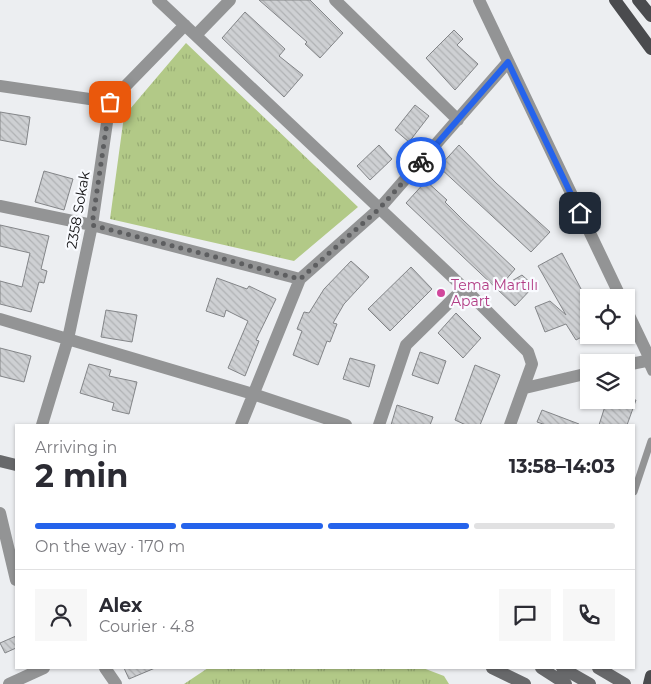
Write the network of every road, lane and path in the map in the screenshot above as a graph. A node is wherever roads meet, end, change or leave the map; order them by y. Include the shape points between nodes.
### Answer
1 (158, 0) edge
2 (230, 0) edge
3 (335, 0) edge
4 (479, 0) edge
5 (615, 0) edge
6 (638, 0) edge
7 (651, 16) edge
8 (186, 25) junction
9 (196, 35) junction
10 (650, 48) edge
11 (508, 62) junction
12 (0, 86) edge
13 (110, 102) junction
14 (458, 120) junction
15 (0, 206) edge
16 (379, 209) junction
17 (92, 225) junction
18 (300, 279) junction
19 (464, 288) junction
20 (617, 289) edge
21 (0, 319) edge
22 (635, 328) edge
23 (68, 339) junction
24 (635, 366) edge
25 (649, 367) edge
26 (580, 376) edge
27 (525, 388) junction
28 (253, 394) junction
29 (42, 424) edge
30 (241, 424) edge
31 (343, 424) edge
32 (379, 424) edge
33 (510, 424) edge
34 (651, 441) edge
35 (0, 461) edge
36 (15, 465) edge
37 (635, 489) edge
38 (0, 513) edge
39 (0, 555) edge
40 (15, 577) edge
41 (15, 579) edge
42 (42, 669) edge
43 (106, 669) edge
44 (494, 669) edge
45 (543, 669) edge
46 (564, 669) edge
47 (600, 669) edge
48 (651, 676) edge
49 (10, 684) edge
50 (116, 684) edge
51 (525, 684) edge
52 (566, 684) edge
53 (590, 684) edge
54 (625, 684) edge
55 (649, 684) edge

1 - 8 street
2 - 9 street
3 - 14 street
4 - 11 street
5 - 10 main road
6 - 7 main road
8 - 9 street
8 - 13 street
9 - 16 street
11 - 14 street
11 - 20 street
12 - 13 street
13 - 17 street, 2358 Sokak
14 - 16 street
15 - 17 street
16 - 18 street
16 - 19 street
17 - 18 street
17 - 23 street, 2358 Sokak
18 - 28 street
19 - 27 street via 528,352 532,364
19 - 32 street via 406,344
21 - 23 street
22 - 25 street via 648,355
23 - 28 street
23 - 29 street, 2358 Sokak
24 - 25 street
26 - 27 street
27 - 33 street
28 - 30 street
28 - 31 street
34 - 37 lane
35 - 36 street
38 - 40 street
39 - 41 street
42 - 49 street
43 - 50 street
44 - 51 street
45 - 52 street
46 - 53 street
47 - 54 street
48 - 55 main road

